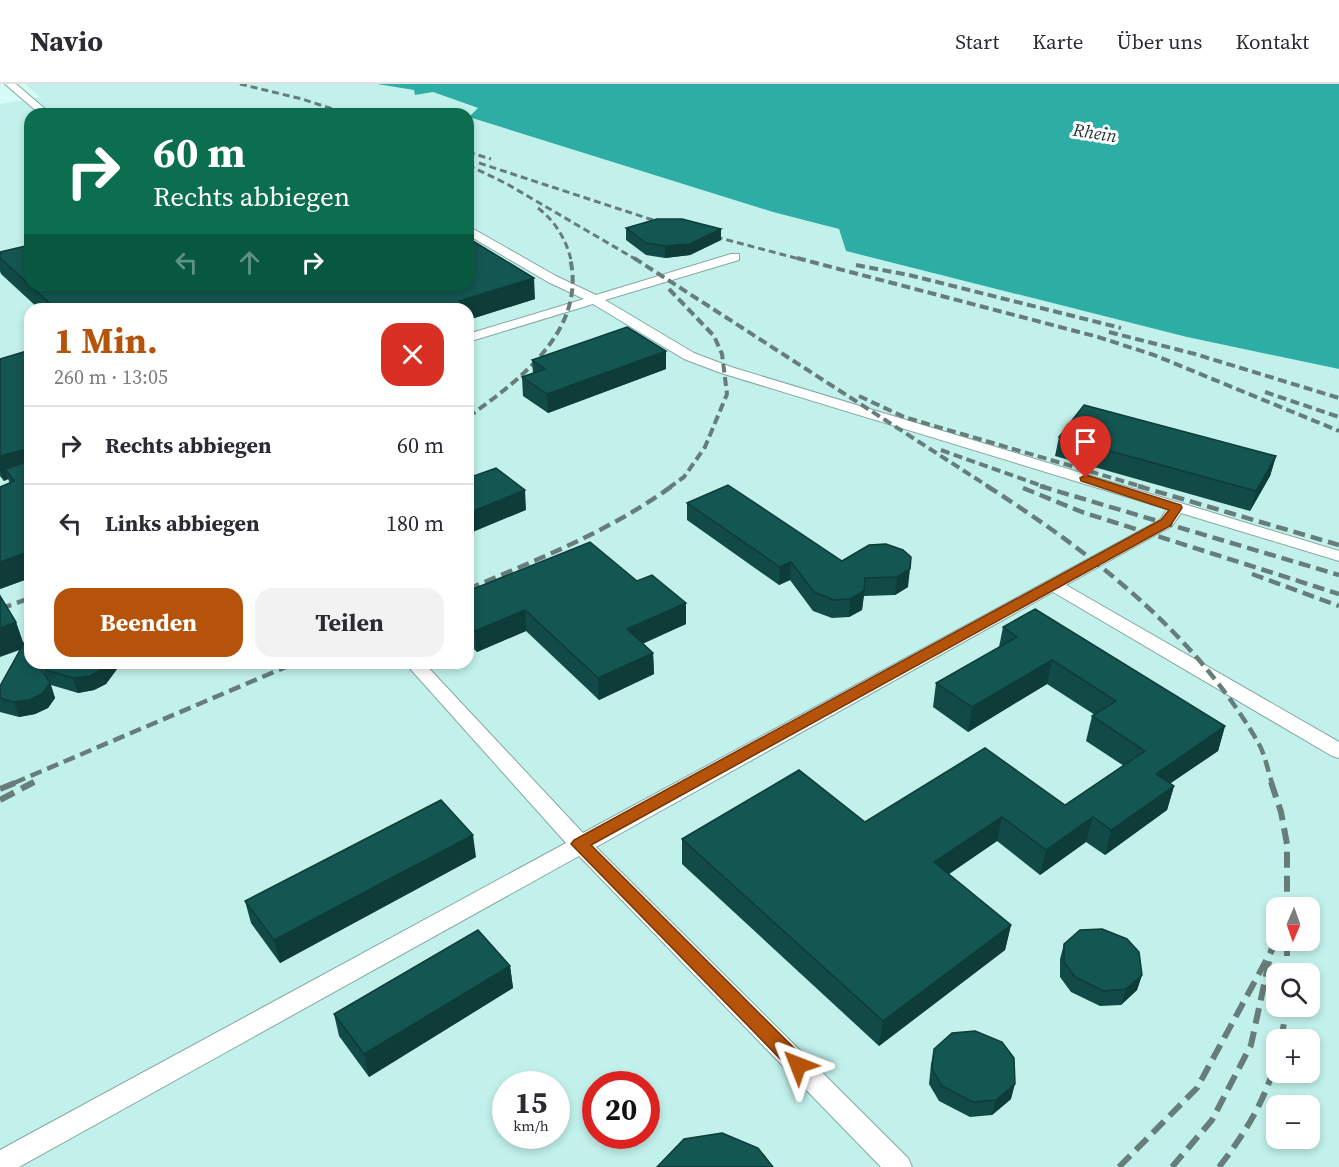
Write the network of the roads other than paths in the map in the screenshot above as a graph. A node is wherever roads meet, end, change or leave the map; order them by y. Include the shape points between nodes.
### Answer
1 (10, 84) edge
2 (39, 108) edge
3 (474, 234) edge
4 (735, 256) dead end
5 (594, 299) junction
6 (474, 336) edge
7 (1176, 508) junction
8 (1339, 556) edge
9 (1053, 585) junction
10 (420, 669) edge
11 (1339, 751) edge
12 (580, 844) junction
13 (0, 1164) edge
14 (899, 1167) edge

1 - 2 lane
3 - 5 lane
4 - 5 lane
5 - 6 lane
5 - 7 lane via 689,356 726,370 1040,463
7 - 8 lane
7 - 9 lane via 1166,523
9 - 11 lane
9 - 12 lane
10 - 12 lane
12 - 13 lane
12 - 14 lane

